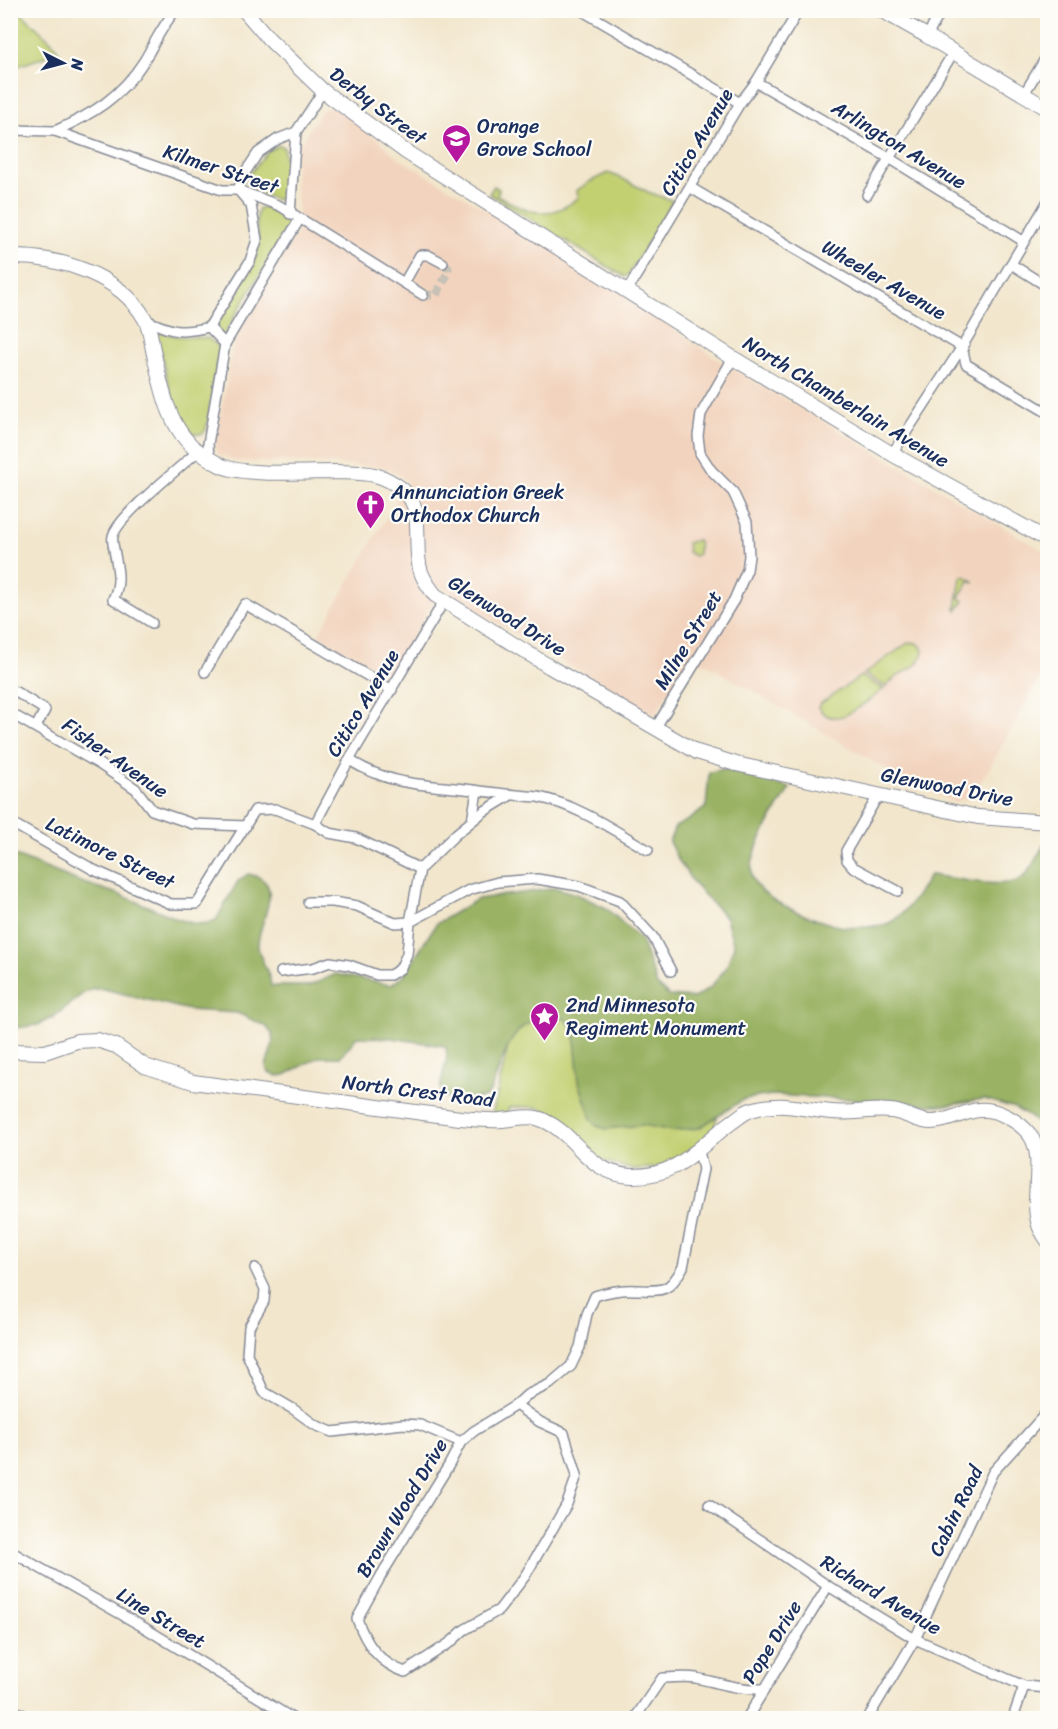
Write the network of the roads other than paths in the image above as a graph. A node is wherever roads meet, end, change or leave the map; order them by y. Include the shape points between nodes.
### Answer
1 (176, 10) edge
2 (244, 10) edge
3 (581, 10) edge
4 (799, 10) edge
5 (881, 10) edge
6 (942, 10) edge
7 (927, 36) junction
8 (953, 53) junction
9 (1047, 54) edge
10 (756, 82) junction
11 (323, 91) junction
12 (1024, 94) junction
13 (740, 103) junction
14 (1047, 109) edge
15 (10, 130) edge
16 (55, 131) junction
17 (296, 132) junction
18 (889, 158) junction
19 (690, 188) junction
20 (238, 190) junction
21 (867, 195) dead end
22 (1047, 201) edge
23 (290, 214) junction
24 (299, 220) junction
25 (1023, 241) junction
26 (10, 257) edge
27 (443, 263) dead end
28 (1011, 264) junction
29 (404, 283) junction
30 (1047, 287) edge
31 (627, 291) junction
32 (423, 296) dead end
33 (146, 320) junction
34 (209, 327) junction
35 (225, 344) junction
36 (962, 347) junction
37 (733, 358) junction
38 (1047, 413) edge
39 (203, 454) junction
40 (892, 454) junction
41 (1047, 540) edge
42 (444, 601) junction
43 (152, 624) dead end
44 (205, 672) dead end
45 (392, 690) junction
46 (10, 691) edge
47 (10, 713) edge
48 (36, 727) junction
49 (656, 727) junction
50 (349, 759) junction
51 (477, 791) junction
52 (879, 794) junction
53 (511, 795) junction
54 (472, 821) junction
55 (10, 822) edge
56 (1047, 822) edge
57 (315, 824) junction
58 (246, 826) junction
59 (648, 850) dead end
60 (420, 869) junction
61 (898, 891) dead end
62 (308, 903) dead end
63 (410, 922) junction
64 (671, 971) dead end
65 (281, 972) dead end
66 (10, 1052) edge
67 (699, 1151) junction
68 (1047, 1241) edge
69 (255, 1268) dead end
70 (516, 1405) junction
71 (1047, 1411) edge
72 (460, 1442) junction
73 (709, 1505) dead end
74 (11, 1554) edge
75 (828, 1586) junction
76 (915, 1640) junction
77 (1024, 1686) junction
78 (1047, 1688) edge
79 (763, 1689) junction
80 (10, 1708) edge
81 (29, 1719) edge
82 (292, 1719) edge
83 (635, 1719) edge
84 (747, 1719) edge
85 (868, 1719) edge
86 (1013, 1719) edge

1 - 16 street via 144,61 112,99
2 - 11 street, Derby Street
3 - 13 street
4 - 10 street, Citico Avenue
5 - 7 street
6 - 7 street
7 - 8 street
8 - 12 street
8 - 18 street
9 - 12 street
10 - 13 street, Citico Avenue
10 - 18 street, Arlington Avenue
11 - 17 street
11 - 31 street, Derby Street via 406,152
12 - 14 street
13 - 19 street, Citico Avenue
15 - 16 street, Kilmer Street
16 - 20 street, Kilmer Street via 222,190
17 - 20 street via 258,153
17 - 23 street
18 - 21 street
18 - 25 street, Arlington Avenue
19 - 31 street, Citico Avenue
19 - 36 street, Wheeler Avenue
20 - 23 street, Kilmer Street via 280,206
20 - 34 street via 251,205 257,240 250,261
22 - 25 street
23 - 24 street, Kilmer Street
24 - 29 street, Kilmer Street
24 - 35 street
25 - 28 street
26 - 33 street, Glenwood Drive via 63,264 103,278 127,297
27 - 29 street via 420,255
28 - 30 street
28 - 36 street
29 - 32 street, Kilmer Street
31 - 37 street, North Chamberlain Avenue
33 - 34 street via 170,331 190,332
33 - 39 street, Glenwood Drive via 163,391 178,430
34 - 35 street
35 - 39 street
36 - 38 street, Wheeler Avenue via 966,364
36 - 40 street
37 - 40 street, North Chamberlain Avenue
37 - 49 street, Milne Street via 701,414 698,436 700,453 733,492 747,522 747,570 734,600
39 - 42 street, Glenwood Drive via 222,466 247,471 358,472 382,476 406,491 417,522 420,571 428,586
39 - 43 street via 131,511 112,538 119,577 113,599
40 - 41 street, North Chamberlain Avenue
42 - 45 street, Citico Avenue
42 - 49 street, Glenwood Drive
44 - 45 street via 245,604
45 - 50 street, Citico Avenue
46 - 48 street, Fisher Avenue via 45,710
47 - 48 street, Fisher Avenue
48 - 58 street, Fisher Avenue via 136,789 152,810 194,824
49 - 52 street, Glenwood Drive via 697,752 736,764
50 - 51 street via 391,780
50 - 57 street, Citico Avenue
51 - 53 street
51 - 54 street
52 - 56 street, Glenwood Drive via 978,817
52 - 61 street via 846,851 847,860
53 - 54 street
53 - 59 street via 556,800
54 - 60 street
55 - 58 street, Latimore Street via 94,870 171,904 197,904
57 - 58 street via 275,809 255,810
57 - 60 street via 329,833 356,838
60 - 63 street
62 - 63 street via 357,906 395,923
63 - 64 street via 469,890 498,882 537,879 579,886 620,901 653,937
63 - 65 street via 407,954 400,969 390,975 330,962
66 - 67 street, North Crest Road via 45,1052 77,1041 97,1040 116,1046 145,1066 193,1082 460,1118 543,1119 589,1160 608,1171 631,1176 664,1172
67 - 68 street, North Crest Road via 748,1111 772,1105 832,1112 892,1111 927,1122 979,1109 1006,1116 1032,1138 1037,1164 1035,1206
67 - 70 street, Brown Wood Drive via 703,1168 683,1267 675,1281 663,1290 609,1291 595,1296 571,1366
69 - 72 street via 265,1289 264,1301 249,1327 247,1354 264,1392 332,1432 381,1425 420,1425
70 - 72 street, Brown Wood Drive
70 - 72 street, Brown Wood Drive via 564,1433 577,1475 567,1504 500,1610 405,1672 390,1667 365,1641 357,1619
71 - 76 street, Cabin Road via 993,1472
73 - 75 street, Richard Avenue
74 - 82 street, Line Street via 140,1625
75 - 76 street, Richard Avenue
75 - 79 street, Pope Drive
76 - 77 street, Richard Avenue
76 - 85 street, Cabin Road
77 - 78 street, Richard Avenue
77 - 86 street
79 - 83 street via 727,1687 693,1677 662,1678
79 - 84 street, Pope Drive
80 - 81 street

